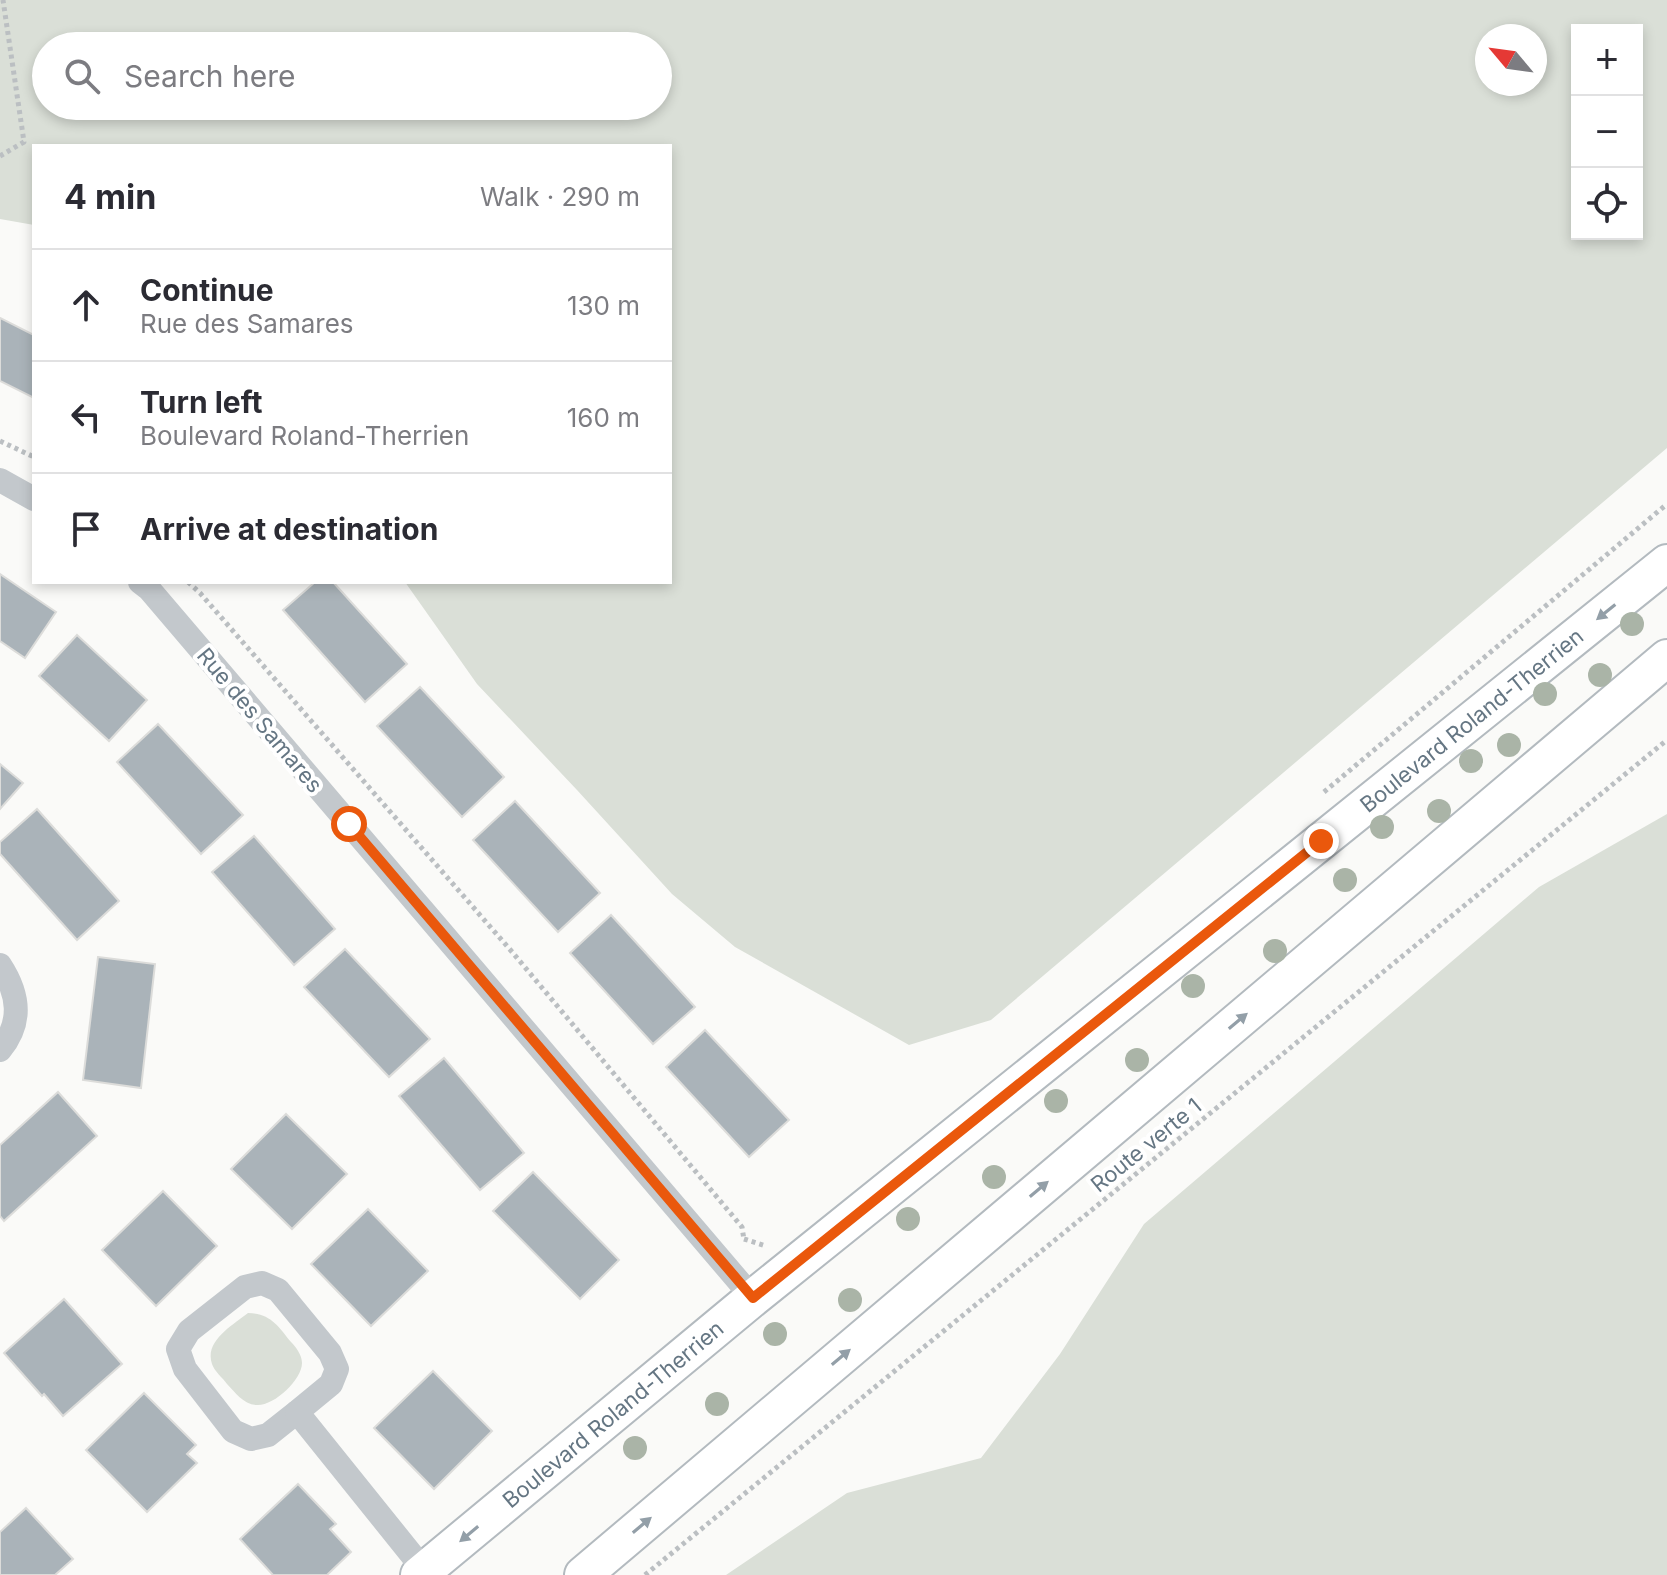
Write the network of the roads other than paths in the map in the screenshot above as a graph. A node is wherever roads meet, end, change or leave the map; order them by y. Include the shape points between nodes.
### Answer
1 (0, 480) edge
2 (32, 498) edge
3 (1667, 563) edge
4 (143, 584) edge
5 (1667, 658) edge
6 (0, 965) edge
7 (0, 1050) edge
8 (753, 1298) junction
9 (297, 1412) junction
10 (424, 1573) edge
11 (583, 1575) edge

1 - 2 street
3 -> 8 main road, Boulevard Roland-Therrien
4 - 8 street, Rue des Samares
11 -> 5 main road
6 - 7 street via 15,991 16,1018
8 -> 10 main road, Boulevard Roland-Therrien
9 - 9 street via 331,1384 337,1369 278,1290 262,1283 245,1287 189,1331 178,1349 185,1369 233,1431 251,1439 268,1435
9 - 10 street

